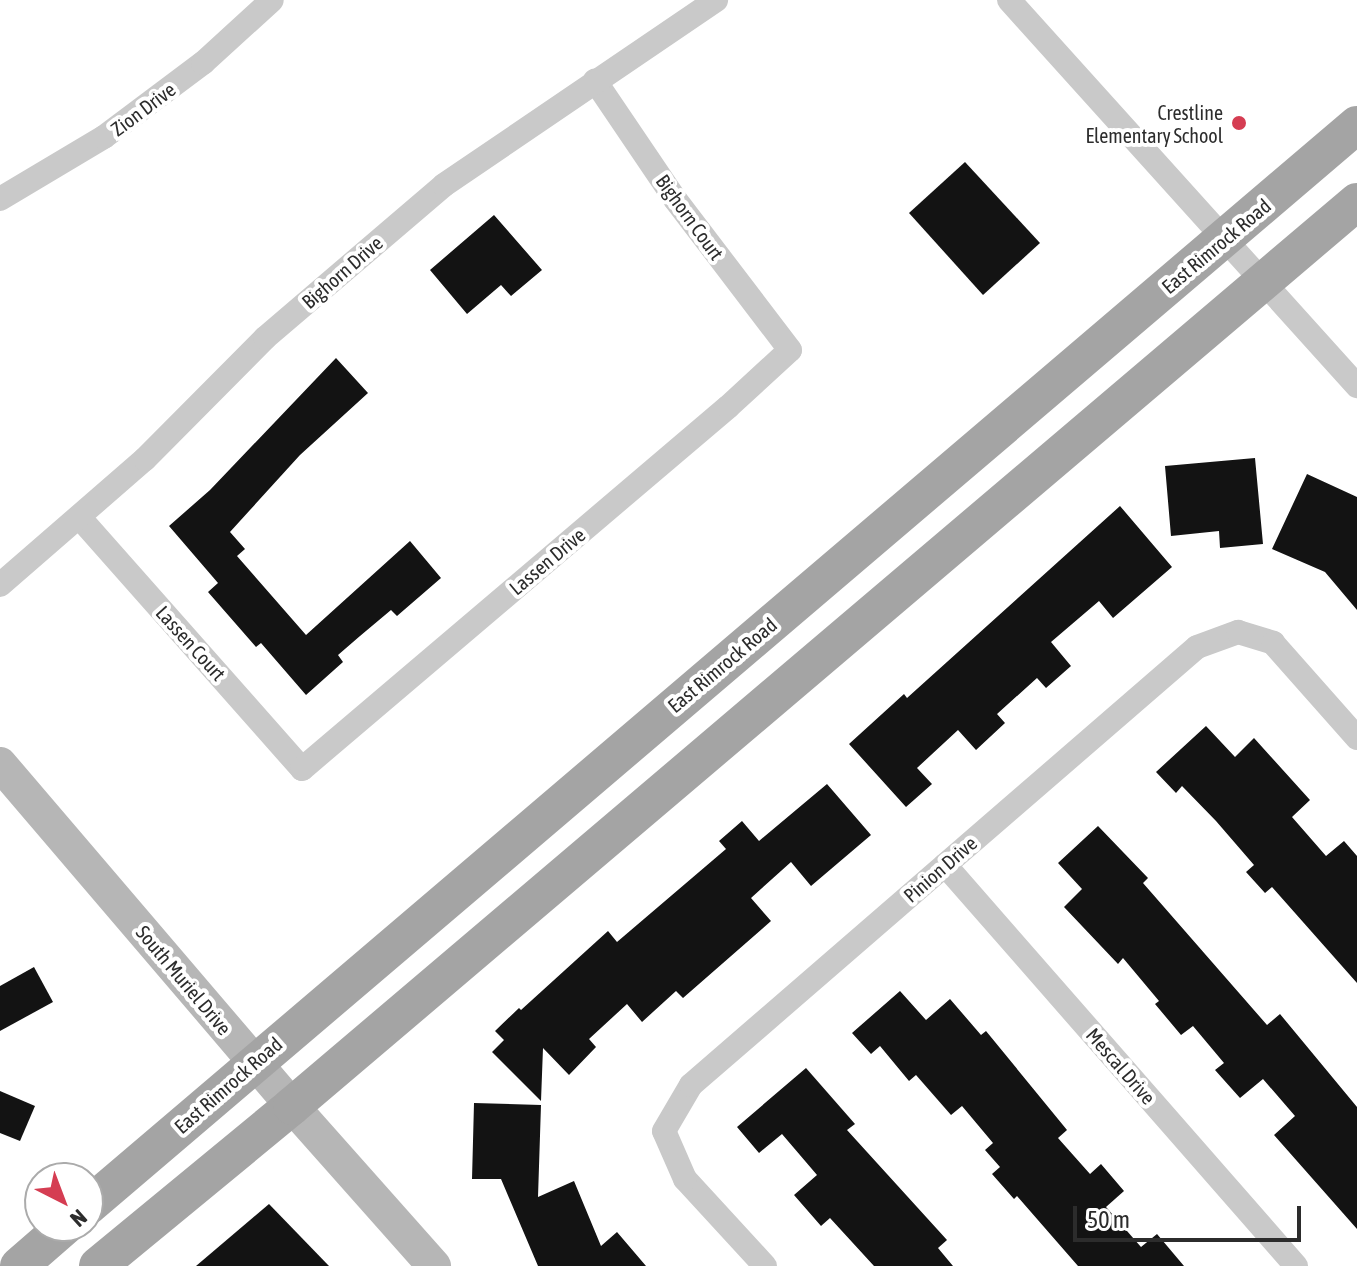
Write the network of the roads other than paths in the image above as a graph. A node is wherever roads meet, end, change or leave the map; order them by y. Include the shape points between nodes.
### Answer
1 (272, 0) edge
2 (716, 0) edge
3 (1009, 0) edge
4 (595, 81) junction
5 (1357, 125) edge
6 (0, 199) edge
7 (1357, 202) edge
8 (1226, 238) junction
9 (1265, 282) junction
10 (790, 350) joint
11 (1357, 386) edge
12 (80, 518) junction
13 (0, 585) edge
14 (1357, 738) edge
15 (0, 764) edge
16 (302, 769) joint
17 (945, 865) junction
18 (254, 1062) junction
19 (292, 1106) junction
20 (104, 1192) edge
21 (47, 1242) edge
22 (19, 1266) edge
23 (98, 1266) edge
24 (434, 1266) edge
25 (765, 1266) edge
26 (1296, 1266) edge

1 - 6 street, Zion Drive via 203,63 104,137
2 - 4 street, Bighorn Drive
3 - 8 street
4 - 10 street, Bighorn Court via 675,199
4 - 12 street, Bighorn Drive via 444,185 265,338
5 - 8 main road, East Rimrock Road
7 - 9 main road
8 - 9 street
8 - 18 main road, East Rimrock Road
9 - 11 street
9 - 19 main road
10 - 16 street, Lassen Drive
12 - 13 street, Bighorn Drive
12 - 16 street, Lassen Court
14 - 17 street, Pinion Drive via 1273,643 1238,632 1197,647
15 - 18 street, South Muriel Drive
17 - 25 street, Pinion Drive via 691,1085 664,1131 685,1179
17 - 26 street, Mescal Drive
18 - 19 street, South Muriel Drive
18 - 20 main road, East Rimrock Road
19 - 23 main road
19 - 24 street, South Muriel Drive
21 - 22 main road

